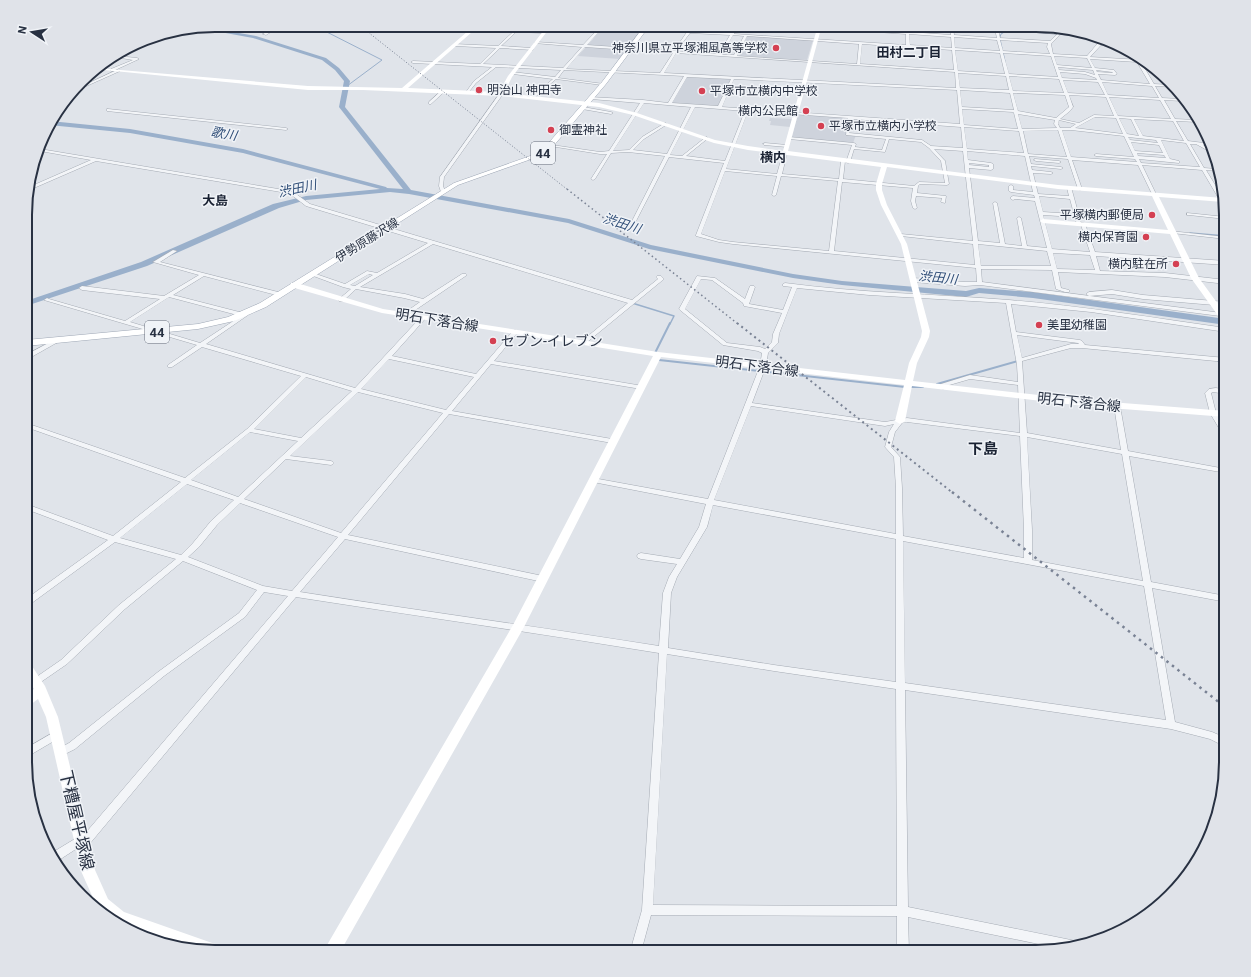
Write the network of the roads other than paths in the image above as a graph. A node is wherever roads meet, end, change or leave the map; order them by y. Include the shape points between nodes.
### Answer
1 (269, 32) edge
2 (470, 32) edge
3 (514, 32) edge
4 (544, 32) edge
5 (597, 32) edge
6 (643, 32) edge
7 (688, 32) joint
8 (777, 32) edge
9 (817, 32) edge
10 (885, 32) edge
11 (952, 32) edge
12 (996, 32) edge
13 (907, 33) junction
14 (265, 34) dead end
15 (732, 34) junction
16 (1059, 34) edge
17 (746, 35) junction
18 (953, 36) junction
19 (775, 37) junction
20 (998, 39) junction
21 (815, 40) junction
22 (1051, 42) junction
23 (536, 43) junction
24 (862, 43) junction
25 (1099, 44) joint
26 (455, 45) junction
27 (680, 45) dead end
28 (1102, 45) edge
29 (584, 46) junction
30 (908, 46) junction
31 (499, 47) junction
32 (954, 48) junction
33 (532, 49) junction
34 (630, 49) junction
35 (675, 52) junction
36 (1002, 52) junction
37 (720, 55) junction
38 (1051, 55) junction
39 (735, 56) junction
40 (121, 57) edge
41 (1088, 57) junction
42 (1133, 59) edge
43 (809, 61) junction
44 (413, 62) dead end
45 (434, 63) junction
46 (858, 65) junction
47 (480, 66) junction
48 (495, 66) junction
49 (1056, 66) junction
50 (1144, 67) edge
51 (518, 68) junction
52 (104, 69) edge
53 (112, 70) junction
54 (563, 70) junction
55 (118, 71) junction
56 (956, 71) junction
57 (1058, 71) junction
58 (612, 72) junction
59 (513, 73) junction
60 (661, 74) junction
61 (1007, 74) junction
62 (1096, 74) junction
63 (686, 76) junction
64 (556, 78) junction
65 (733, 78) junction
66 (1060, 78) junction
67 (805, 82) junction
68 (602, 84) junction
69 (1153, 84) junction
70 (1166, 85) edge
71 (84, 87) edge
72 (958, 89) junction
73 (403, 90) junction
74 (442, 92) junction
75 (468, 92) junction
76 (1010, 92) junction
77 (501, 94) junction
78 (1066, 94) junction
79 (1107, 96) junction
80 (534, 98) junction
81 (1162, 99) junction
82 (1179, 100) edge
83 (643, 101) junction
84 (430, 103) dead end
85 (587, 103) junction
86 (670, 103) junction
87 (694, 105) junction
88 (720, 107) junction
89 (960, 108) junction
90 (108, 110) dead end
91 (747, 110) junction
92 (605, 111) junction
93 (1015, 112) junction
94 (611, 113) dead end
95 (796, 113) junction
96 (601, 114) dead end
97 (635, 114) junction
98 (850, 117) junction
99 (1117, 118) junction
100 (1132, 118) junction
101 (1057, 119) junction
102 (1175, 121) junction
103 (1194, 121) edge
104 (665, 124) junction
105 (1080, 124) junction
106 (963, 126) junction
107 (286, 128) dead end
108 (1059, 128) junction
109 (1071, 129) junction
110 (682, 130) junction
111 (1020, 130) junction
112 (857, 135) junction
113 (1125, 135) junction
114 (1142, 137) junction
115 (706, 138) junction
116 (789, 138) junction
117 (888, 138) junction
118 (1158, 139) junction
119 (1128, 141) junction
120 (1187, 142) junction
121 (1196, 143) junction
122 (765, 144) dead end
123 (1204, 144) edge
124 (552, 146) junction
125 (733, 146) junction
126 (787, 146) junction
127 (853, 146) junction
128 (1130, 146) junction
129 (930, 147) junction
130 (1162, 147) junction
131 (613, 148) junction
132 (965, 149) junction
133 (1206, 149) edge
134 (44, 151) edge
135 (630, 151) junction
136 (1133, 152) junction
137 (609, 153) junction
138 (785, 153) junction
139 (1166, 154) junction
140 (1089, 155) dead end
141 (669, 156) junction
142 (684, 157) junction
143 (1027, 157) junction
144 (1136, 157) junction
145 (1069, 158) junction
146 (95, 159) junction
147 (993, 160) dead end
148 (1169, 160) junction
149 (846, 161) junction
150 (966, 161) junction
151 (726, 162) junction
152 (1059, 162) dead end
153 (1139, 163) junction
154 (1029, 165) junction
155 (884, 166) junction
156 (1050, 167) junction
157 (1061, 168) dead end
158 (1192, 168) junction
159 (1202, 168) junction
160 (723, 170) junction
161 (1213, 170) edge
162 (1030, 171) junction
163 (945, 173) junction
164 (779, 175) junction
165 (968, 176) junction
166 (593, 179) dead end
167 (841, 180) junction
168 (879, 184) junction
169 (1033, 184) junction
170 (35, 186) edge
171 (1011, 186) dead end
172 (915, 187) junction
173 (1069, 188) junction
174 (1080, 189) junction
175 (444, 191) junction
176 (1217, 193) edge
177 (914, 194) junction
178 (1154, 194) junction
179 (774, 195) dead end
180 (1037, 197) junction
181 (1072, 198) junction
182 (1013, 199) dead end
183 (943, 202) dead end
184 (1219, 202) edge
185 (995, 203) dead end
186 (915, 208) dead end
187 (1041, 213) junction
188 (1189, 214) dead end
189 (1077, 216) junction
190 (1219, 217) edge
191 (1019, 218) dead end
192 (1043, 221) junction
193 (633, 223) dead end
194 (1081, 224) junction
195 (384, 229) junction
196 (1172, 232) junction
197 (900, 235) junction
198 (1219, 237) edge
199 (976, 242) junction
200 (431, 244) junction
201 (1003, 245) junction
202 (1025, 247) junction
203 (1051, 250) junction
204 (175, 251) dead end
205 (831, 253) junction
206 (1092, 253) junction
207 (1184, 259) junction
208 (908, 260) junction
209 (1219, 262) edge
210 (978, 267) junction
211 (1055, 269) junction
212 (1098, 271) junction
213 (203, 274) junction
214 (311, 274) junction
215 (378, 275) junction
216 (464, 275) dead end
217 (659, 277) dead end
218 (1195, 278) junction
219 (913, 280) junction
220 (1219, 281) edge
221 (980, 283) junction
222 (784, 285) dead end
223 (294, 286) junction
224 (345, 286) junction
225 (795, 286) junction
226 (752, 287) dead end
227 (82, 288) dead end
228 (356, 288) junction
229 (280, 294) junction
230 (916, 296) junction
231 (168, 297) junction
232 (47, 300) dead end
233 (341, 300) junction
234 (423, 301) junction
235 (631, 302) junction
236 (746, 302) junction
237 (1008, 302) junction
238 (1213, 302) junction
239 (1219, 303) edge
240 (1219, 311) edge
241 (785, 312) junction
242 (245, 315) junction
243 (405, 315) junction
244 (1219, 315) edge
245 (423, 318) junction
246 (125, 323) junction
247 (1219, 329) edge
248 (155, 332) junction
249 (516, 332) junction
250 (1014, 333) junction
251 (56, 341) junction
252 (584, 342) junction
253 (32, 343) edge
254 (200, 346) junction
255 (1082, 346) junction
256 (765, 352) junction
257 (658, 354) junction
258 (32, 355) edge
259 (388, 357) junction
260 (1219, 359) edge
261 (1019, 360) junction
262 (491, 362) junction
263 (170, 366) dead end
264 (763, 366) junction
265 (305, 375) junction
266 (478, 376) junction
267 (1021, 384) junction
268 (908, 385) junction
269 (641, 387) junction
270 (943, 387) junction
271 (357, 390) junction
272 (1219, 391) edge
273 (1022, 396) junction
274 (749, 404) junction
275 (1117, 406) junction
276 (448, 412) junction
277 (1213, 413) junction
278 (1219, 413) edge
279 (900, 421) junction
280 (1219, 423) edge
281 (32, 427) edge
282 (250, 430) junction
283 (1024, 435) junction
284 (303, 440) junction
285 (612, 441) junction
286 (1125, 453) junction
287 (285, 457) junction
288 (331, 463) dead end
289 (1219, 470) edge
290 (593, 480) junction
291 (187, 481) junction
292 (240, 499) junction
293 (710, 502) junction
294 (32, 508) edge
295 (343, 536) junction
296 (900, 538) junction
297 (114, 539) junction
298 (640, 556) dead end
299 (182, 558) junction
300 (1028, 561) junction
301 (682, 562) junction
302 (543, 579) junction
303 (1147, 584) junction
304 (262, 589) junction
305 (295, 595) junction
306 (1219, 598) edge
307 (32, 599) edge
308 (518, 627) junction
309 (664, 650) junction
310 (32, 676) edge
311 (38, 686) junction
312 (901, 686) junction
313 (32, 694) edge
314 (1171, 725) junction
315 (56, 735) junction
316 (1219, 740) edge
317 (32, 750) edge
318 (61, 752) junction
319 (82, 842) junction
320 (57, 856) edge
321 (647, 910) junction
322 (902, 911) junction
323 (191, 943) edge
324 (1061, 943) edge
325 (335, 945) edge
326 (637, 945) edge
327 (903, 945) edge

1 - 14 street
2 - 26 street
3 - 31 street
4 - 23 street
5 - 29 street
6 - 34 main road, 伊勢原藤沢線 / 44
7 - 15 street
7 - 27 street
8 - 19 street
9 - 21 street
10 - 13 street
11 - 18 street
12 - 20 street
13 - 18 street
13 - 30 street
15 - 17 street
15 - 37 street
16 - 22 street
17 - 19 street
17 - 39 street
18 - 20 street
18 - 32 street
19 - 21 street
20 - 22 street
20 - 36 street
21 - 24 street
21 - 43 street
22 - 38 street
23 - 29 street
23 - 33 street
24 - 30 street
24 - 46 street
25 - 28 street
25 - 41 street
26 - 31 street
26 - 45 street
29 - 34 street
29 - 54 street
30 - 32 street
31 - 33 street
31 - 47 street
32 - 36 street
32 - 56 street
33 - 51 street
34 - 35 street
34 - 58 main road, 伊勢原藤沢線 / 44
35 - 37 street
35 - 60 street
36 - 38 street
36 - 61 street
37 - 39 street
38 - 41 street
38 - 49 street
39 - 43 street
40 - 53 street via 137,59
41 - 42 street
41 - 62 street
43 - 46 street
43 - 67 street
44 - 45 street
45 - 47 street
45 - 73 street
46 - 56 street
47 - 48 street
48 - 51 street
48 - 75 street
49 - 57 street
49 - 62 street
50 - 69 street
51 - 54 street
51 - 59 street
52 - 53 street
53 - 55 street
54 - 58 street
54 - 64 street
55 - 71 street
55 - 73 street via 308,88
56 - 61 street
56 - 72 street
57 - 62 street
57 - 66 street
58 - 60 street
58 - 68 main road, 伊勢原藤沢線 / 44
59 - 64 street
59 - 77 street
60 - 63 street
61 - 66 street
61 - 76 street
62 - 62 street via 1115,74 1113,71
62 - 66 street
62 - 69 street
62 - 79 street
63 - 65 street
63 - 86 street
64 - 68 street
64 - 80 street
65 - 67 street
65 - 88 street
66 - 78 street
67 - 72 street
67 - 95 street
68 - 85 main road, 伊勢原藤沢線 / 44
69 - 70 street
69 - 81 street
72 - 76 street
72 - 89 street
73 - 74 street
74 - 75 street
74 - 84 street
75 - 77 street
76 - 78 street
76 - 93 street
77 - 80 street
77 - 175 street via 442,177 441,186
78 - 79 street
78 - 101 street via 1071,106
79 - 81 street
79 - 99 street
80 - 85 street
81 - 82 street
81 - 102 street
83 - 85 street
83 - 86 street
83 - 97 street
85 - 92 street
85 - 97 street
85 - 124 main road, 伊勢原藤沢線 / 44
86 - 87 street
87 - 88 street
87 - 110 street
88 - 91 street
89 - 93 street
89 - 106 street
90 - 107 street
91 - 95 street
91 - 125 street
92 - 94 street
92 - 96 street
93 - 101 street
93 - 111 street
95 - 98 street
95 - 116 street
97 - 104 street
97 - 131 street
98 - 106 street
98 - 112 street via 847,134
99 - 100 street
99 - 105 street via 1094,116
99 - 113 street
100 - 102 street
100 - 114 street
101 - 105 street
101 - 108 street
102 - 103 street
102 - 120 street
104 - 110 street
104 - 135 street via 643,138
105 - 109 street
106 - 111 street
106 - 132 street
108 - 109 street
108 - 111 street
108 - 145 street
109 - 113 street via 1096,134
110 - 115 street
110 - 141 street
111 - 143 street
112 - 117 street
112 - 127 street
113 - 114 street
113 - 119 street
114 - 118 street
115 - 125 street
115 - 142 street
116 - 126 street
116 - 127 street
117 - 127 street via 884,151
117 - 129 street via 922,141
118 - 120 street
118 - 130 street
119 - 128 street
119 - 130 street
120 - 121 street
120 - 159 street
121 - 123 street
121 - 133 street
122 - 126 street
124 - 137 street
124 - 175 main road, 伊勢原藤沢線 / 44 via 541,154 465,180
125 - 138 street
125 - 151 street
126 - 138 street
127 - 149 street
128 - 130 street
128 - 136 street
129 - 132 street
129 - 163 street via 943,161
130 - 139 street
131 - 135 street
131 - 137 street
132 - 143 street
132 - 150 street
134 - 146 street
135 - 137 street
135 - 141 street
136 - 139 street
136 - 144 street
137 - 166 street
138 - 149 street
138 - 164 street
139 - 148 street
140 - 144 street
141 - 142 street
141 - 193 street
142 - 151 street
143 - 145 street
143 - 152 street
143 - 154 street
144 - 148 street
144 - 153 street
145 - 153 street
145 - 174 street
146 - 170 street
146 - 195 street via 288,192 299,196 302,202 308,205
147 - 150 street
148 - 158 street via 1188,163
149 - 155 street
149 - 167 street
150 - 150 street via 991,169 992,164
150 - 165 street
151 - 160 street
153 - 158 street
153 - 178 street
154 - 156 street
154 - 162 street
155 - 163 street
155 - 168 street
156 - 157 street
156 - 162 street via 1052,174
158 - 159 street
159 - 161 street
159 - 176 street
160 - 164 street
160 - 205 street via 698,236 719,241
162 - 169 street
163 - 165 street
163 - 172 street via 947,184 919,183
164 - 167 street
164 - 179 street
165 - 169 street
165 - 199 street
167 - 168 street
167 - 205 street
168 - 172 street
168 - 197 street via 884,206
169 - 173 street
169 - 180 street
171 - 180 street via 1011,191
172 - 177 street
173 - 174 street
173 - 181 street
174 - 178 street
175 - 195 main road, 伊勢原藤沢線 / 44
177 - 183 street via 944,197
177 - 186 street
178 - 184 street
178 - 196 street
180 - 181 street
180 - 182 street
180 - 187 street
181 - 189 street
185 - 201 street
187 - 189 street
187 - 192 street
188 - 190 street
189 - 194 street
191 - 202 street
192 - 194 street
192 - 203 street
194 - 196 street
194 - 206 street
195 - 200 street
195 - 214 main road, 伊勢原藤沢線 / 44
196 - 198 street
196 - 207 street
197 - 199 street
197 - 208 street
199 - 201 street
199 - 210 street
200 - 215 street
200 - 235 street
201 - 202 street
202 - 203 street
203 - 206 street
203 - 211 street
204 - 213 street via 156,262
205 - 208 street
206 - 207 street
206 - 212 street
207 - 209 street
207 - 218 street
208 - 210 street
208 - 219 street
210 - 211 street
210 - 221 street
211 - 212 street
211 - 238 street via 1059,289 1064,291 1093,294 1112,292
212 - 218 street
213 - 229 street
213 - 231 street
214 - 223 main road, 伊勢原藤沢線 / 44
214 - 224 street
215 - 224 street via 369,272
215 - 228 street
216 - 234 street
217 - 235 street via 661,279
218 - 220 street
218 - 238 street
219 - 221 street
219 - 230 street
221 - 244 street
222 - 225 street
223 - 229 main road, 伊勢原藤沢線 / 44
223 - 233 street, 明石下落合線
224 - 228 street
225 - 230 street
225 - 241 street
226 - 236 street
227 - 231 street
228 - 233 street
228 - 234 street
229 - 242 main road, 伊勢原藤沢線 / 44
230 - 237 street
230 - 268 street via 926,331 913,363
231 - 242 street
231 - 246 street
232 - 246 street
233 - 243 street, 明石下落合線
234 - 243 street
235 - 252 street
236 - 241 street via 746,305
236 - 256 street via 713,279 699,277 682,309 725,344 760,348
237 - 247 street
237 - 250 street
238 - 239 street
238 - 240 street
241 - 256 street via 775,343
242 - 248 main road, 伊勢原藤沢線 / 44 via 205,326
242 - 254 street
243 - 245 street, 明石下落合線
245 - 249 street, 明石下落合線
245 - 259 street
246 - 248 street
248 - 251 main road, 伊勢原藤沢線 / 44
248 - 254 street
249 - 252 street, 明石下落合線
249 - 262 street
250 - 255 street via 1080,342
250 - 261 street
251 - 253 main road, 伊勢原藤沢線 / 44
251 - 258 street
252 - 257 street, 明石下落合線
254 - 263 street
254 - 265 street
255 - 260 street
255 - 261 street via 1071,346
256 - 264 street
257 - 264 street, 明石下落合線
257 - 269 street
259 - 266 street
259 - 271 street
261 - 267 street
262 - 266 street
262 - 269 street
264 - 268 street, 明石下落合線
264 - 274 street
265 - 271 street
265 - 282 street
266 - 276 street
267 - 270 street via 970,377
267 - 273 street
268 - 270 street, 明石下落合線
268 - 279 street
269 - 285 street
270 - 273 street, 明石下落合線
271 - 276 street
271 - 284 street
272 - 277 street via 1211,390 1208,393
273 - 275 street, 明石下落合線
273 - 283 street
274 - 279 street via 885,424
274 - 293 street
275 - 277 street, 明石下落合線
275 - 286 street
276 - 285 street
276 - 295 street
277 - 278 street, 明石下落合線
277 - 280 street
279 - 283 street
279 - 296 street via 892,432 888,447 897,457
281 - 291 street
282 - 284 street
282 - 291 street
283 - 286 street
283 - 300 street
284 - 287 street
285 - 290 street
286 - 289 street
286 - 303 street
287 - 288 street
287 - 292 street
290 - 293 street
290 - 302 street
291 - 292 street
291 - 297 street
292 - 295 street
292 - 299 street
293 - 296 street
293 - 301 street via 703,527
294 - 297 street
295 - 302 street
295 - 305 street
296 - 300 street
296 - 312 street
297 - 299 street
297 - 307 street
298 - 301 street
299 - 304 street
299 - 311 street via 122,607
300 - 303 street
301 - 309 street via 667,593
302 - 308 street
303 - 306 street
303 - 314 street
304 - 305 street
304 - 318 street via 242,616 161,674 72,746
305 - 308 street
305 - 319 street
308 - 309 street
308 - 325 street
309 - 312 street
309 - 321 street
310 - 311 street, 下糟屋平塚線
311 - 313 street
311 - 315 street, 下糟屋平塚線 via 52,717
312 - 314 street
312 - 322 street
314 - 316 street
315 - 317 street
315 - 318 street, 下糟屋平塚線
318 - 319 street, 下糟屋平塚線
319 - 320 street
319 - 323 street, 下糟屋平塚線 via 88,871 103,904 120,918
321 - 322 street
321 - 326 street
322 - 324 street
322 - 327 street

